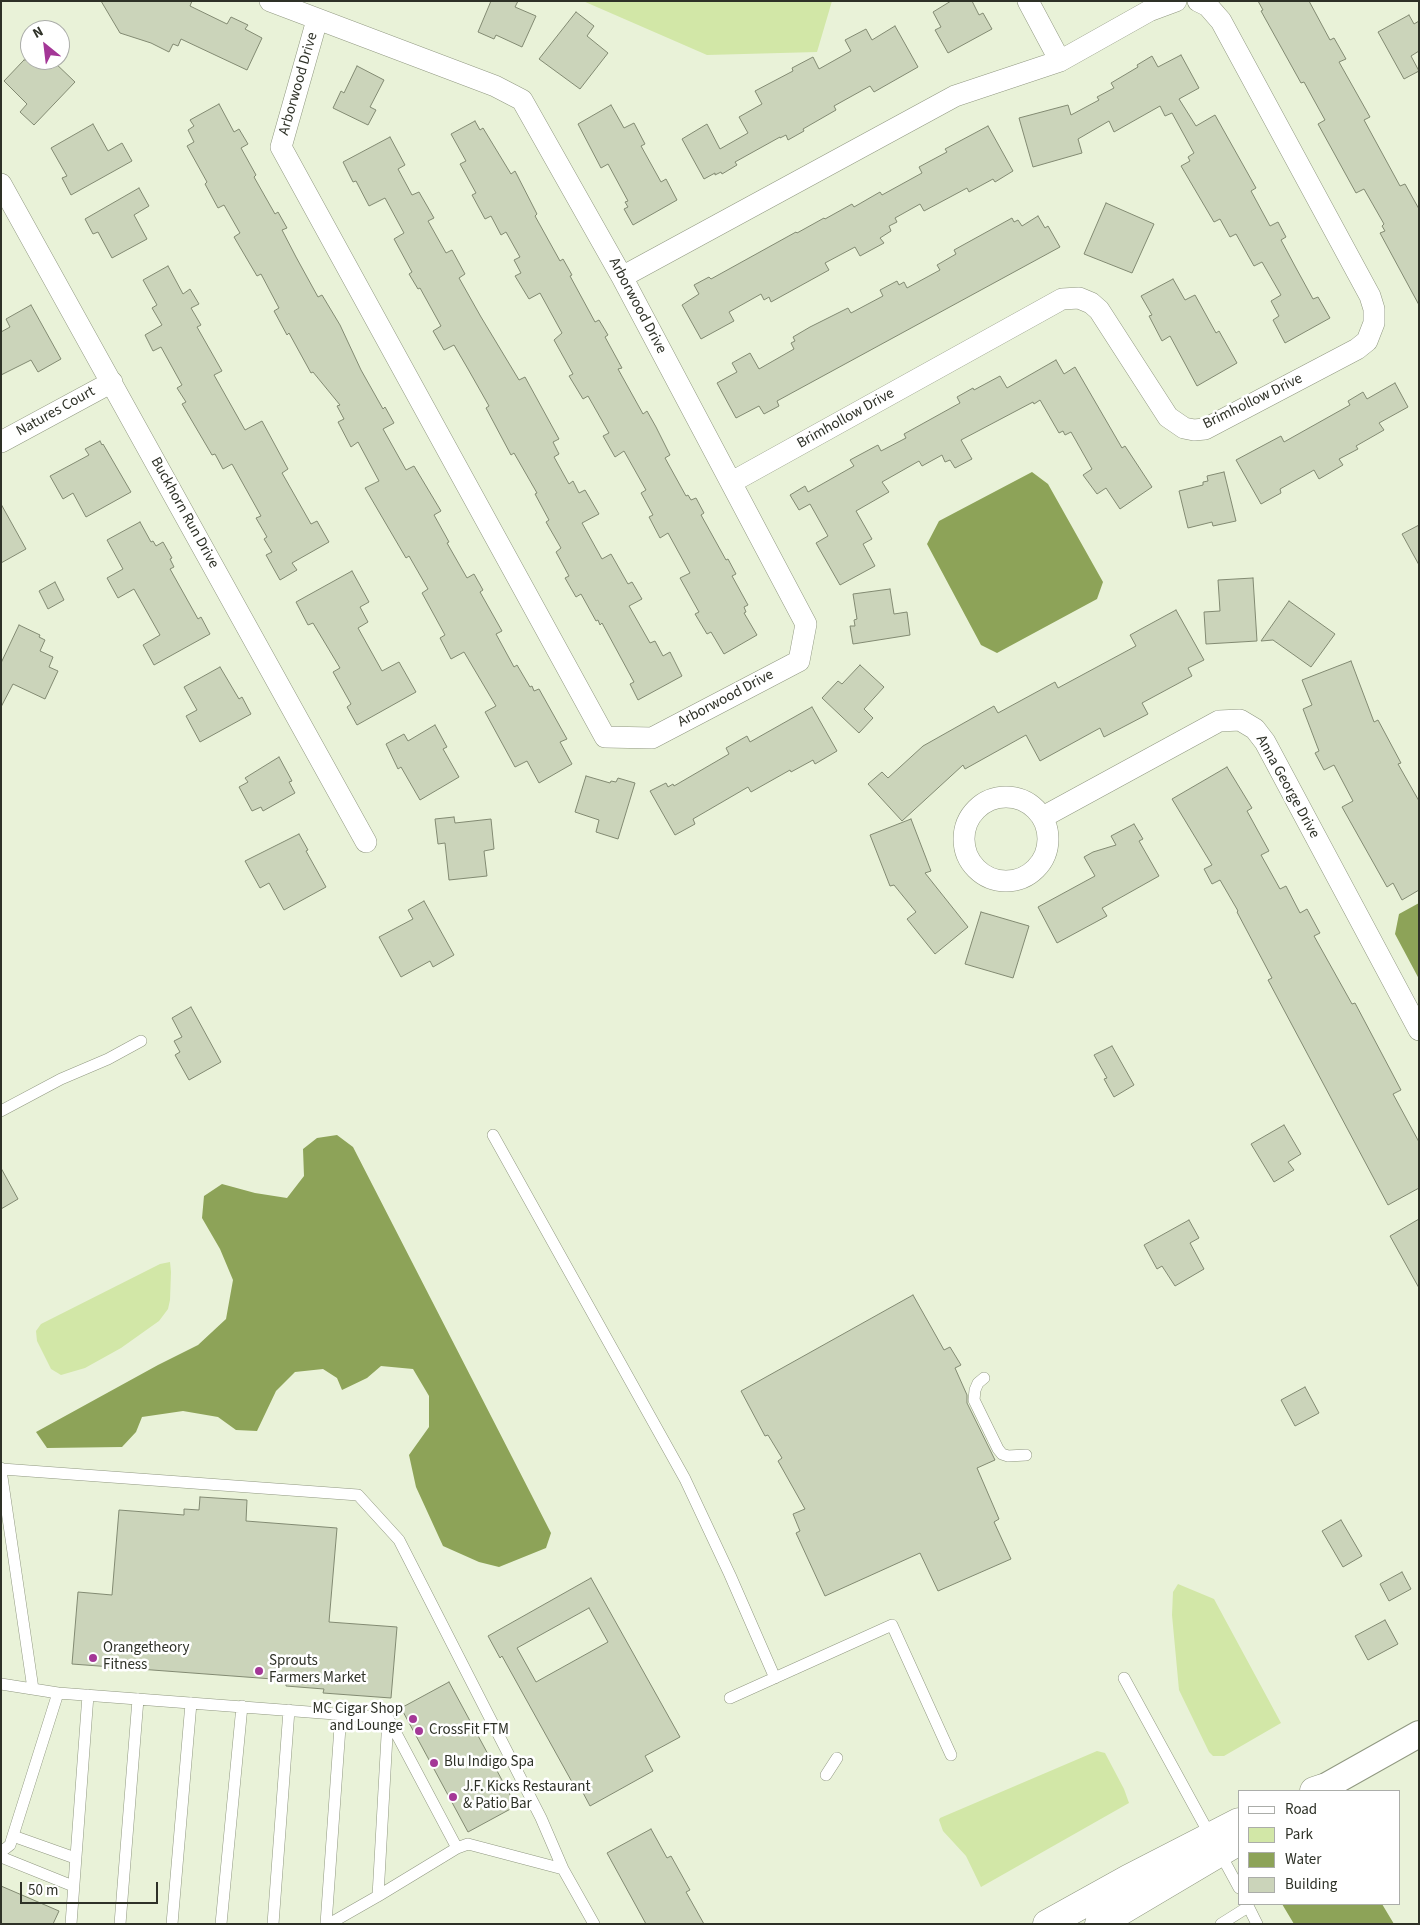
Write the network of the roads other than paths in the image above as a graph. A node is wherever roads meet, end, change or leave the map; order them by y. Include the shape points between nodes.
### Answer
1 (270, 1) edge
2 (1028, 1) edge
3 (1176, 1) edge
4 (1198, 1) edge
5 (317, 20) junction
6 (1060, 61) junction
7 (1, 184) edge
8 (622, 277) junction
9 (112, 382) junction
10 (1, 442) edge
11 (732, 482) junction
12 (1043, 817) dead end
13 (366, 842) dead end
14 (1419, 1030) edge
15 (140, 1041) dead end
16 (1, 1111) edge
17 (493, 1135) dead end
18 (984, 1378) dead end
19 (1026, 1455) dead end
20 (2, 1469) edge
21 (775, 1678) junction
22 (1124, 1678) dead end
23 (1, 1684) edge
24 (33, 1689) junction
25 (58, 1693) junction
26 (88, 1695) junction
27 (730, 1698) dead end
28 (138, 1699) junction
29 (191, 1702) junction
30 (242, 1706) junction
31 (289, 1710) junction
32 (341, 1713) junction
33 (388, 1718) junction
34 (1419, 1734) edge
35 (951, 1755) dead end
36 (837, 1758) dead end
37 (826, 1775) dead end
38 (1318, 1790) edge
39 (1238, 1823) edge
40 (13, 1836) junction
41 (1223, 1843) edge
42 (457, 1848) junction
43 (1, 1852) edge
44 (1, 1857) edge
45 (75, 1858) junction
46 (563, 1869) junction
47 (1238, 1885) edge
48 (73, 1886) junction
49 (378, 1896) junction
50 (1248, 1905) edge
51 (71, 1924) edge
52 (120, 1924) edge
53 (172, 1924) edge
54 (221, 1924) edge
55 (273, 1924) edge
56 (327, 1924) edge
57 (594, 1924) edge
58 (1047, 1924) edge
59 (1099, 1924) edge
60 (1221, 1924) edge
61 (1257, 1924) edge

1 - 5 street, Arborwood Drive
2 - 6 street
3 - 6 street via 1149,11
4 - 11 street, Brimhollow Drive via 1208,6 1221,21 1370,296 1374,323 1367,341 1357,350 1214,425 1194,430 1184,428 1168,417 1099,310 1079,298 1062,299
5 - 8 street, Arborwood Drive via 495,86 522,100
5 - 11 street, Arborwood Drive via 281,147 605,737 652,738 799,661 806,624
6 - 8 street via 955,96
7 - 9 street, Buckhorn Run Drive
8 - 11 street, Arborwood Drive
9 - 10 street, Natures Court
9 - 13 street, Buckhorn Run Drive
12 - 14 street, Anna George Drive via 1219,721 1240,720 1255,729 1265,742
15 - 16 lane
17 - 21 lane via 685,1479
18 - 19 lane via 975,1390 974,1400 998,1449 1008,1456
20 - 24 lane
20 - 46 lane via 358,1495 399,1540
21 - 27 lane
21 - 35 lane via 892,1625
22 - 41 lane
23 - 24 lane
24 - 25 lane
25 - 26 lane
25 - 40 lane
26 - 28 lane
26 - 45 lane
28 - 29 lane
28 - 52 lane
29 - 30 lane
29 - 53 lane
30 - 31 lane
30 - 54 lane
31 - 32 lane
31 - 55 lane
32 - 33 lane
32 - 56 lane
33 - 42 lane
33 - 49 lane
34 - 38 street
36 - 37 lane
39 - 41 main road
40 - 43 lane via 10,1845
40 - 45 lane
41 - 47 lane
41 - 58 main road via 1128,1878
41 - 59 main road
42 - 46 lane via 468,1844
42 - 49 lane
44 - 48 lane
45 - 48 lane
46 - 57 lane
48 - 51 lane
49 - 56 lane
50 - 60 lane
50 - 61 lane

